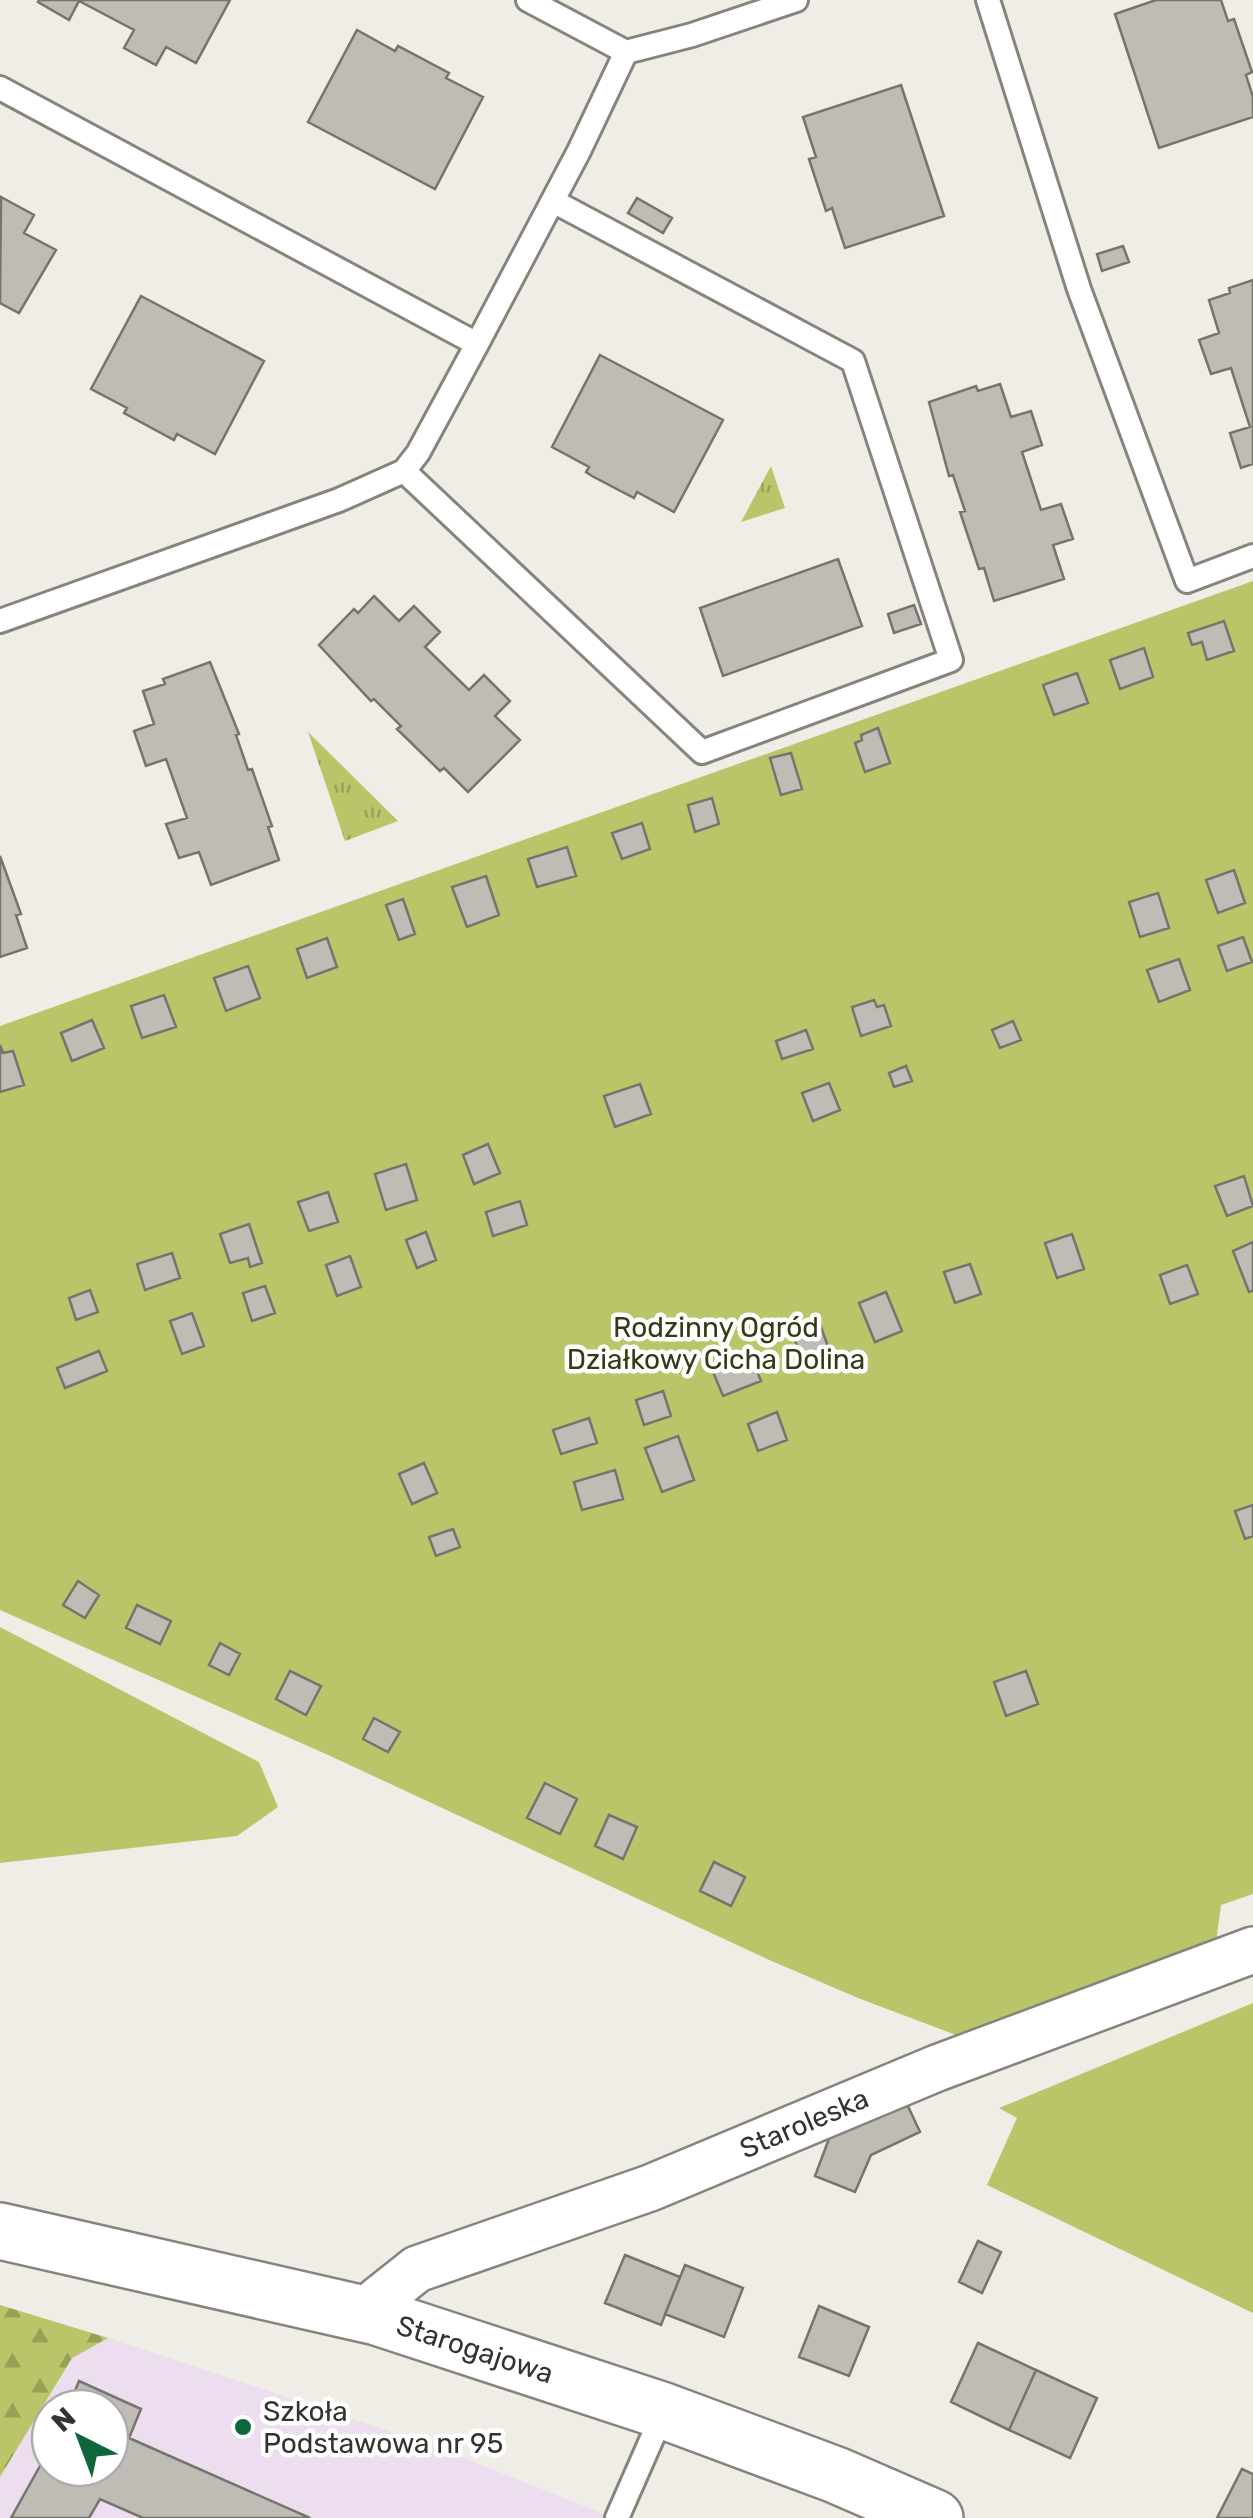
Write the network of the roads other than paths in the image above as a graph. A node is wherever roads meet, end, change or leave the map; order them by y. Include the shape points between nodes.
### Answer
1 (528, 0) edge
2 (796, 0) edge
3 (988, 0) edge
4 (626, 52) junction
5 (0, 88) edge
6 (553, 201) junction
7 (477, 344) junction
8 (404, 471) junction
9 (1253, 556) edge
10 (0, 621) edge
11 (1253, 1950) edge
12 (0, 2231) edge
13 (377, 2317) junction
14 (664, 2411) junction
15 (617, 2518) edge
16 (935, 2518) edge

1 - 4 lane
2 - 4 lane
3 - 9 lane via 1079,289 1187,581
4 - 6 lane
5 - 7 lane
6 - 7 lane
6 - 8 lane via 853,361 951,660 702,752
7 - 8 lane
8 - 10 lane
11 - 13 street, Staroleska via 937,2068 650,2188 417,2269 378,2300
12 - 13 street, Starogajowa
13 - 14 street, Starogajowa
14 - 15 lane
14 - 16 street, Starogajowa

